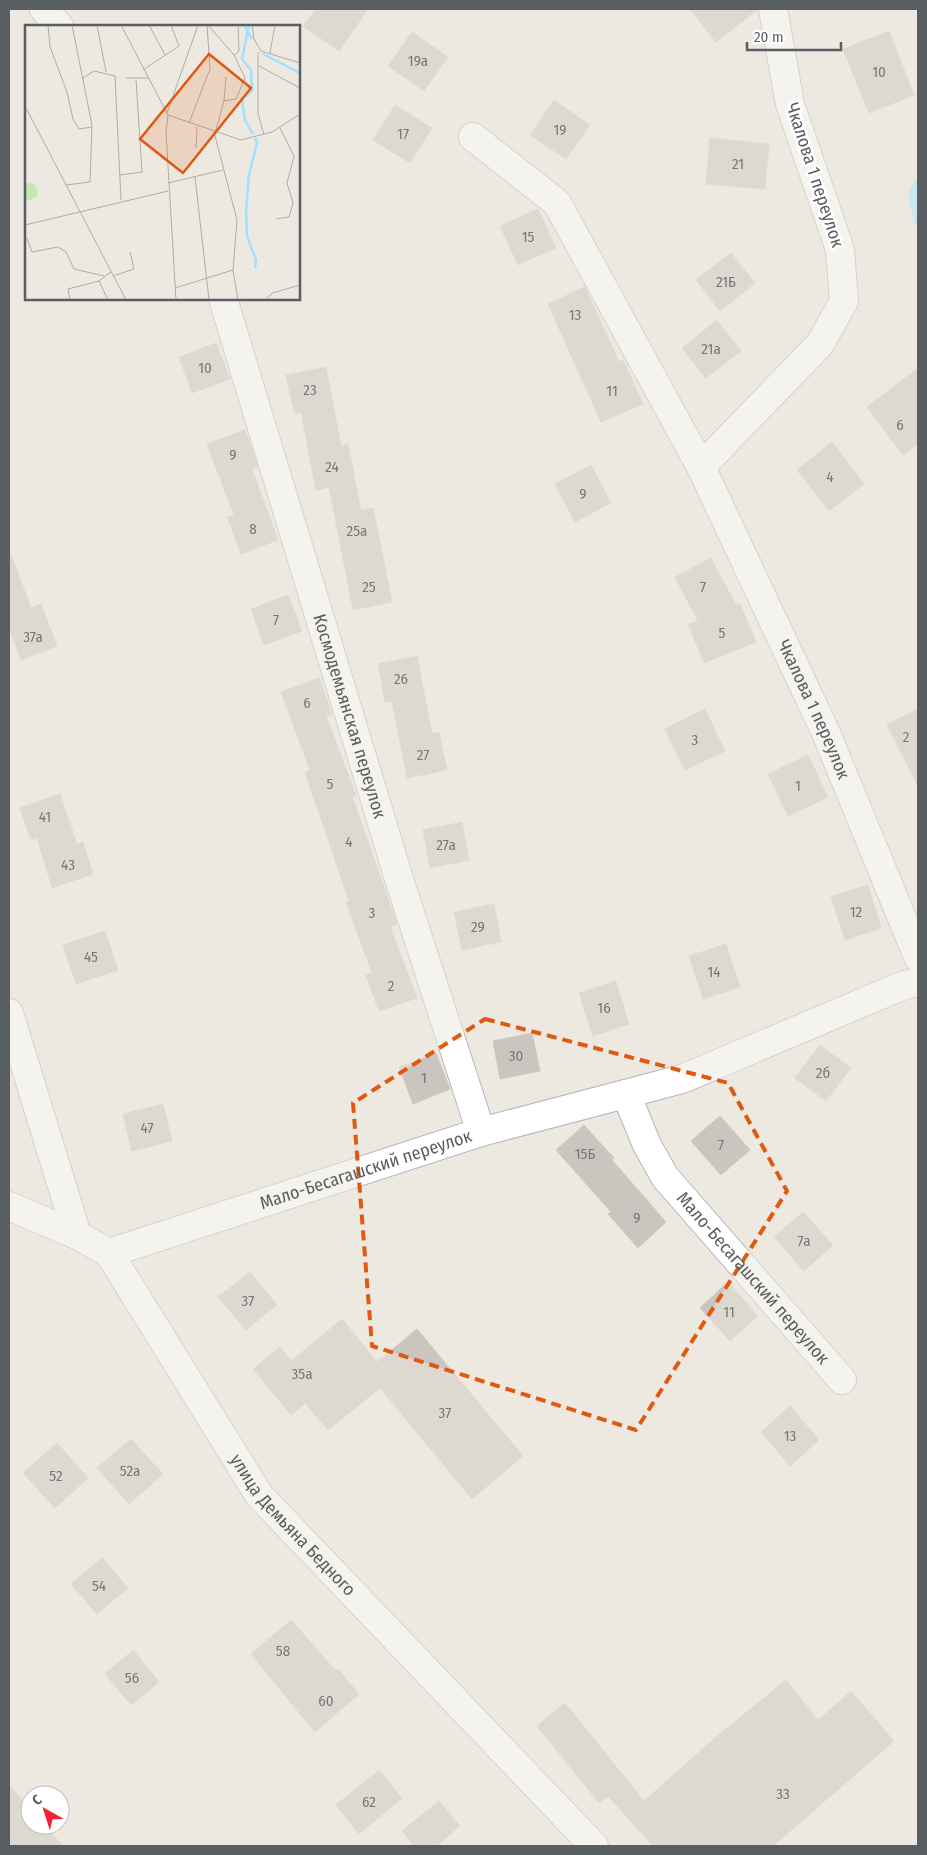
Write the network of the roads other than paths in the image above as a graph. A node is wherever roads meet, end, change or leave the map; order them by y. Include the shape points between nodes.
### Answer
1 (44, 9) edge
2 (773, 9) edge
3 (58, 25) edge
4 (473, 137) dead end
5 (223, 300) edge
6 (700, 467) junction
7 (918, 957) edge
8 (914, 989) edge
9 (9, 1013) edge
10 (626, 1094) junction
11 (481, 1132) junction
12 (9, 1206) edge
13 (77, 1235) junction
14 (109, 1253) junction
15 (842, 1380) dead end
16 (594, 1846) edge

1 - 3 street
2 - 6 street, Чкалова 1 переулок via 790,104 840,250 844,301 820,344
4 - 6 street, Чкалова 1 переулок via 557,204
5 - 11 street, Космодемьянская переулок via 400,882
6 - 7 street, Чкалова 1 переулок via 826,733
8 - 10 street, Мало-Бесагашский переулок via 682,1079
9 - 13 street
10 - 11 street, Мало-Бесагашский переулок
10 - 15 street, Мало-Бесагашский переулок via 647,1145 665,1177
11 - 14 street, Мало-Бесагашский переулок
12 - 13 street, улица Демьяна Бедного
13 - 14 street, улица Демьяна Бедного
14 - 16 street, улица Демьяна Бедного via 259,1495

